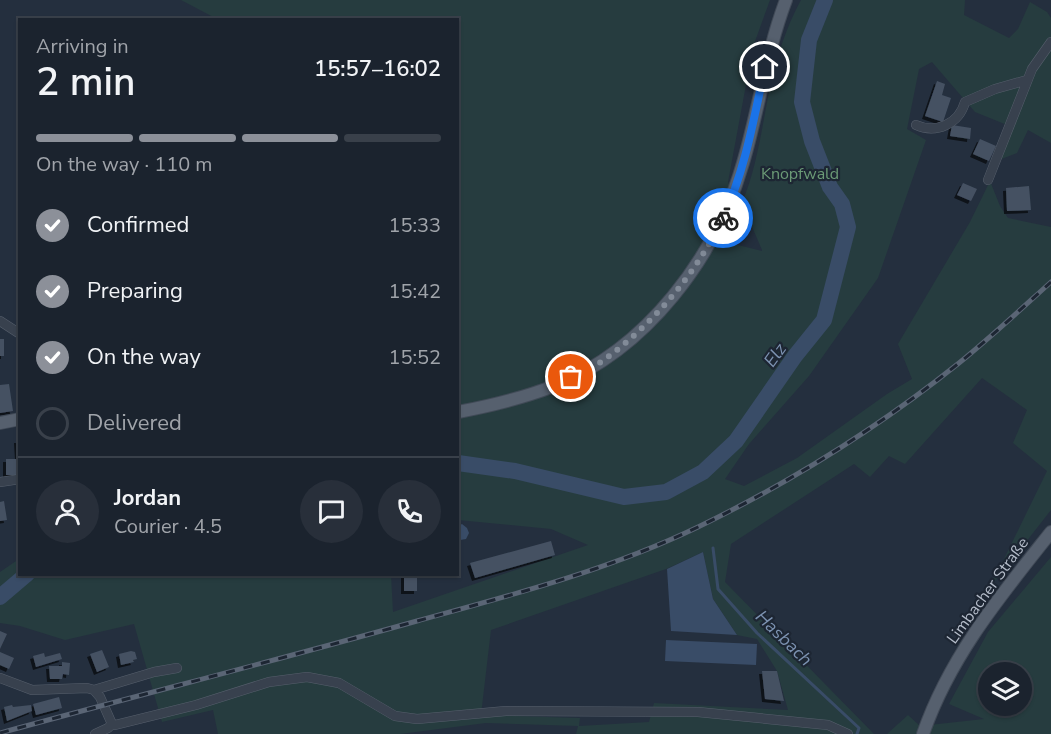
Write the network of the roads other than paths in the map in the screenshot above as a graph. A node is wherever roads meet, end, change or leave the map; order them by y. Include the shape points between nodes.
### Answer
1 (786, 0) edge
2 (1051, 42) edge
3 (1027, 80) junction
4 (916, 125) dead end
5 (988, 180) dead end
6 (0, 321) edge
7 (18, 333) edge
8 (459, 412) edge
9 (18, 419) edge
10 (0, 423) edge
11 (18, 479) edge
12 (0, 482) edge
13 (1051, 532) edge
14 (177, 668) dead end
15 (0, 678) edge
16 (94, 690) junction
17 (112, 724) junction
18 (95, 734) edge
19 (848, 734) edge
20 (923, 734) edge

1 - 8 main road via 731,201 716,233 675,293 641,330 602,361 555,386
2 - 3 street
3 - 4 street via 965,102 958,116 934,130
3 - 5 street
6 - 7 street
9 - 10 main road
11 - 12 street
13 - 20 main road, Limbacher Straße via 982,619 943,687
14 - 16 street
15 - 16 street via 32,690
16 - 17 street
17 - 18 street
17 - 19 street via 196,705 269,682 308,677 339,683 395,716 417,719 506,711 698,712 828,725

